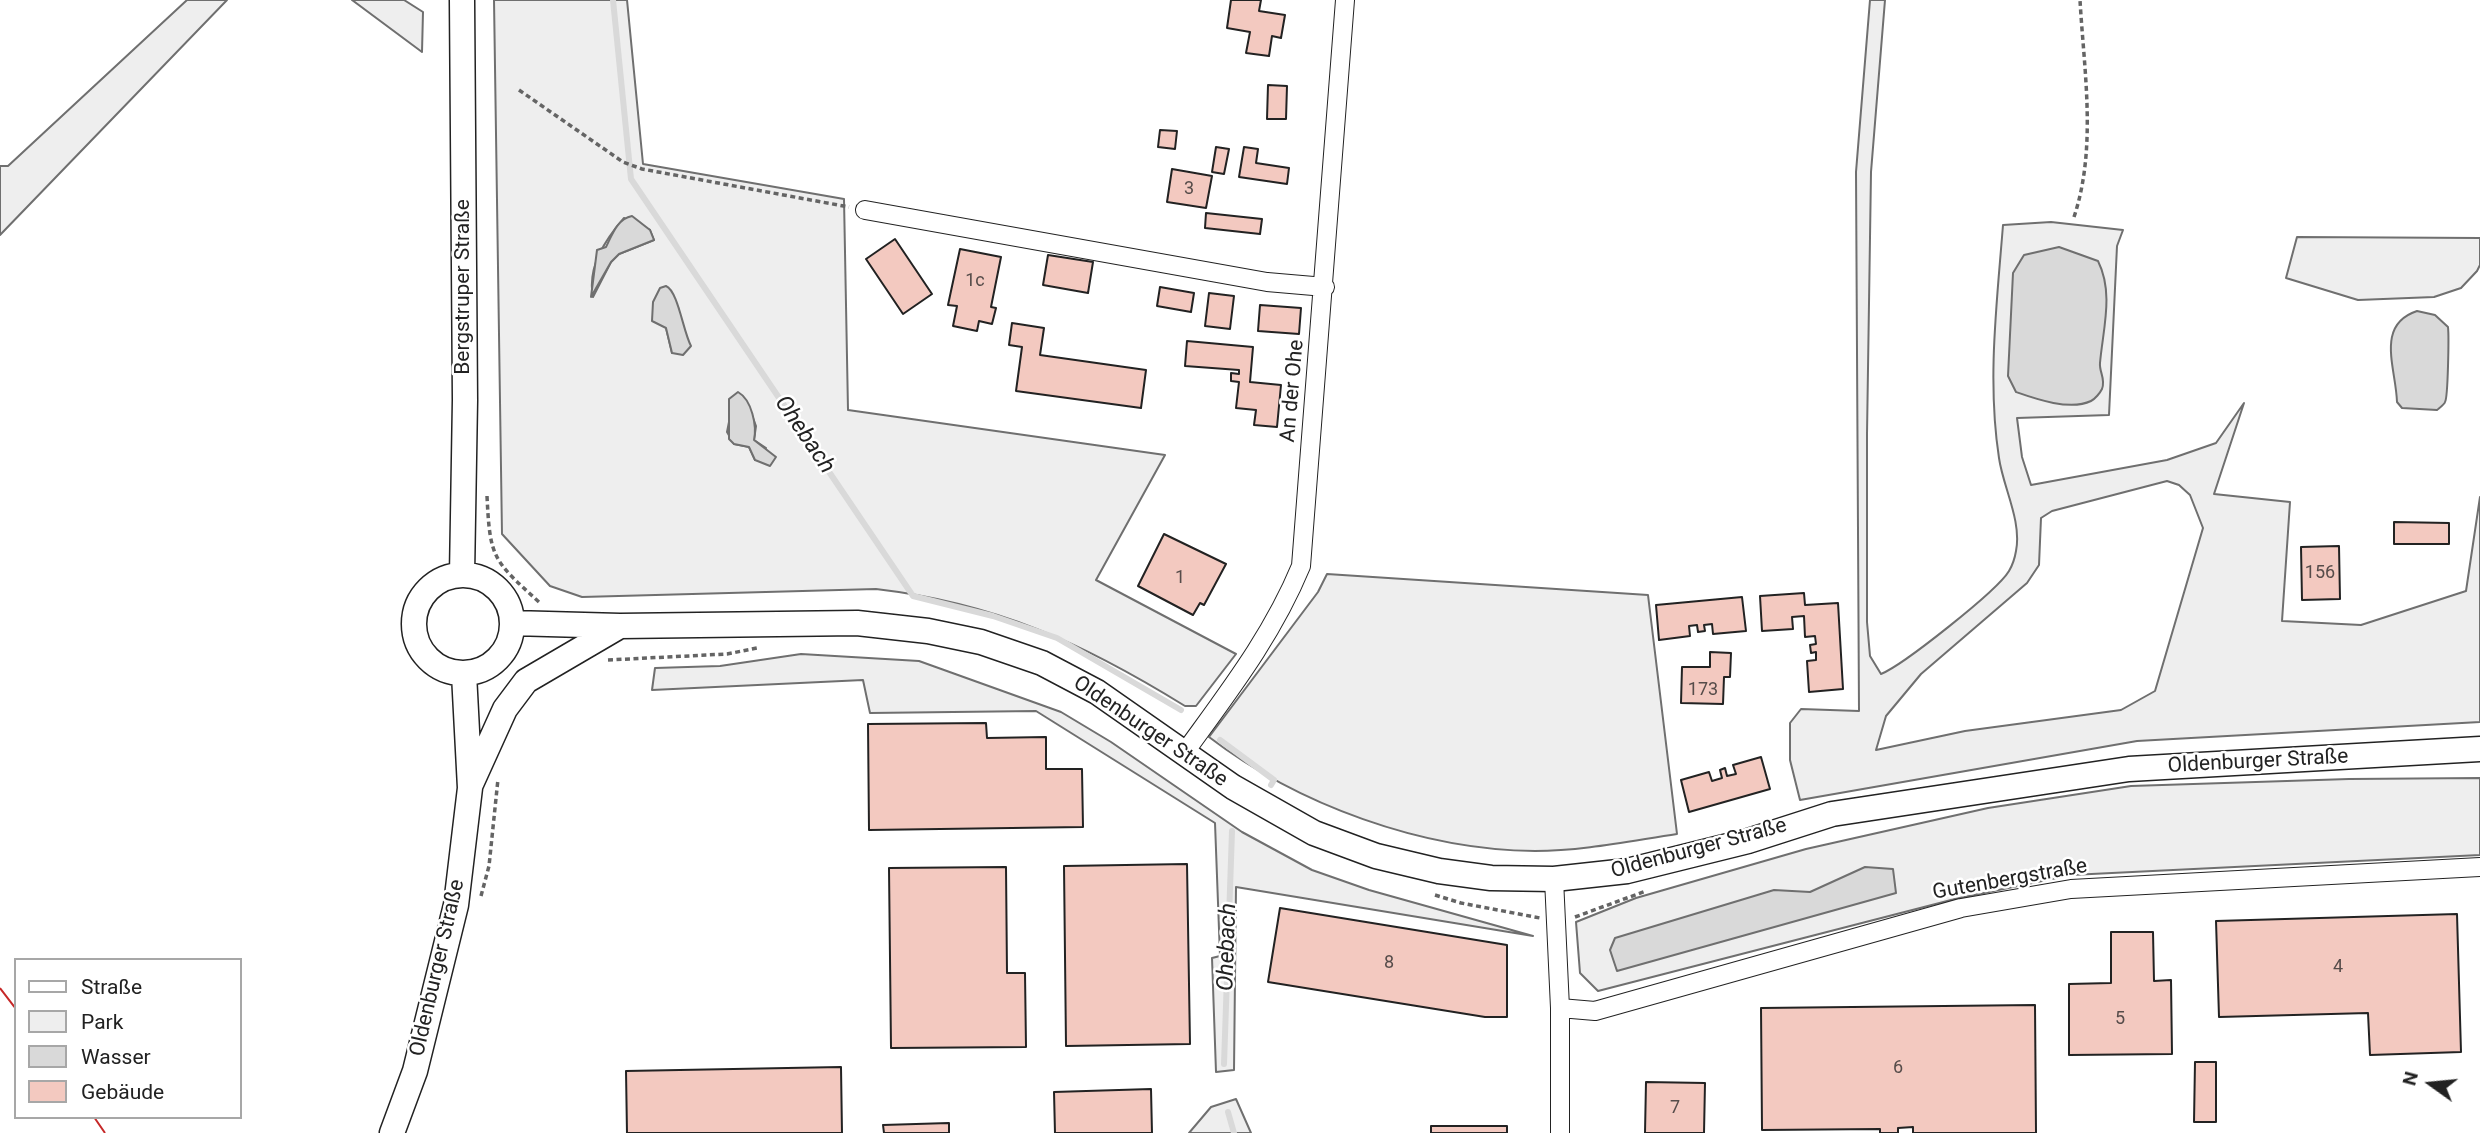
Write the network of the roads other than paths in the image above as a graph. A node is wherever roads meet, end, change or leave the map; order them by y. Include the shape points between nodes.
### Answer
1 (462, 0) edge
2 (1345, 0) edge
3 (865, 210) road end
4 (1325, 287) junction
5 (462, 575) junction
6 (512, 624) junction
7 (620, 626) junction
8 (464, 674) junction
9 (2480, 749) edge
10 (1185, 752) junction
11 (470, 788) junction
12 (2480, 867) edge
13 (1555, 879) junction
14 (1560, 1009) junction
15 (392, 1133) edge
16 (1560, 1133) edge

1 - 5 main road, Bergstruper Straße
2 - 4 street, An der Ohe
3 - 4 street via 1267,282
4 - 10 street, An der Ohe via 1301,566 1283,611
5 - 6 main road via 477,577 502,595
5 - 8 main road via 447,577 423,596 413,625 423,654 448,672
6 - 7 main road, Oldenburger Straße
6 - 8 main road via 510,639 492,663
7 - 10 main road, Oldenburger Straße via 857,623 967,639 1042,663 1097,692
7 - 11 main road via 526,681 505,709
8 - 11 main road, Oldenburger Straße
9 - 13 main road, Oldenburger Straße via 2129,769 1832,814 1651,866
10 - 13 main road, Oldenburger Straße via 1272,812 1376,856 1492,878
11 - 15 main road, Oldenburger Straße via 456,905 438,985 415,1071
12 - 14 street, Gutenbergstraße via 2071,889 1961,908 1595,1011
13 - 14 street
14 - 16 street

